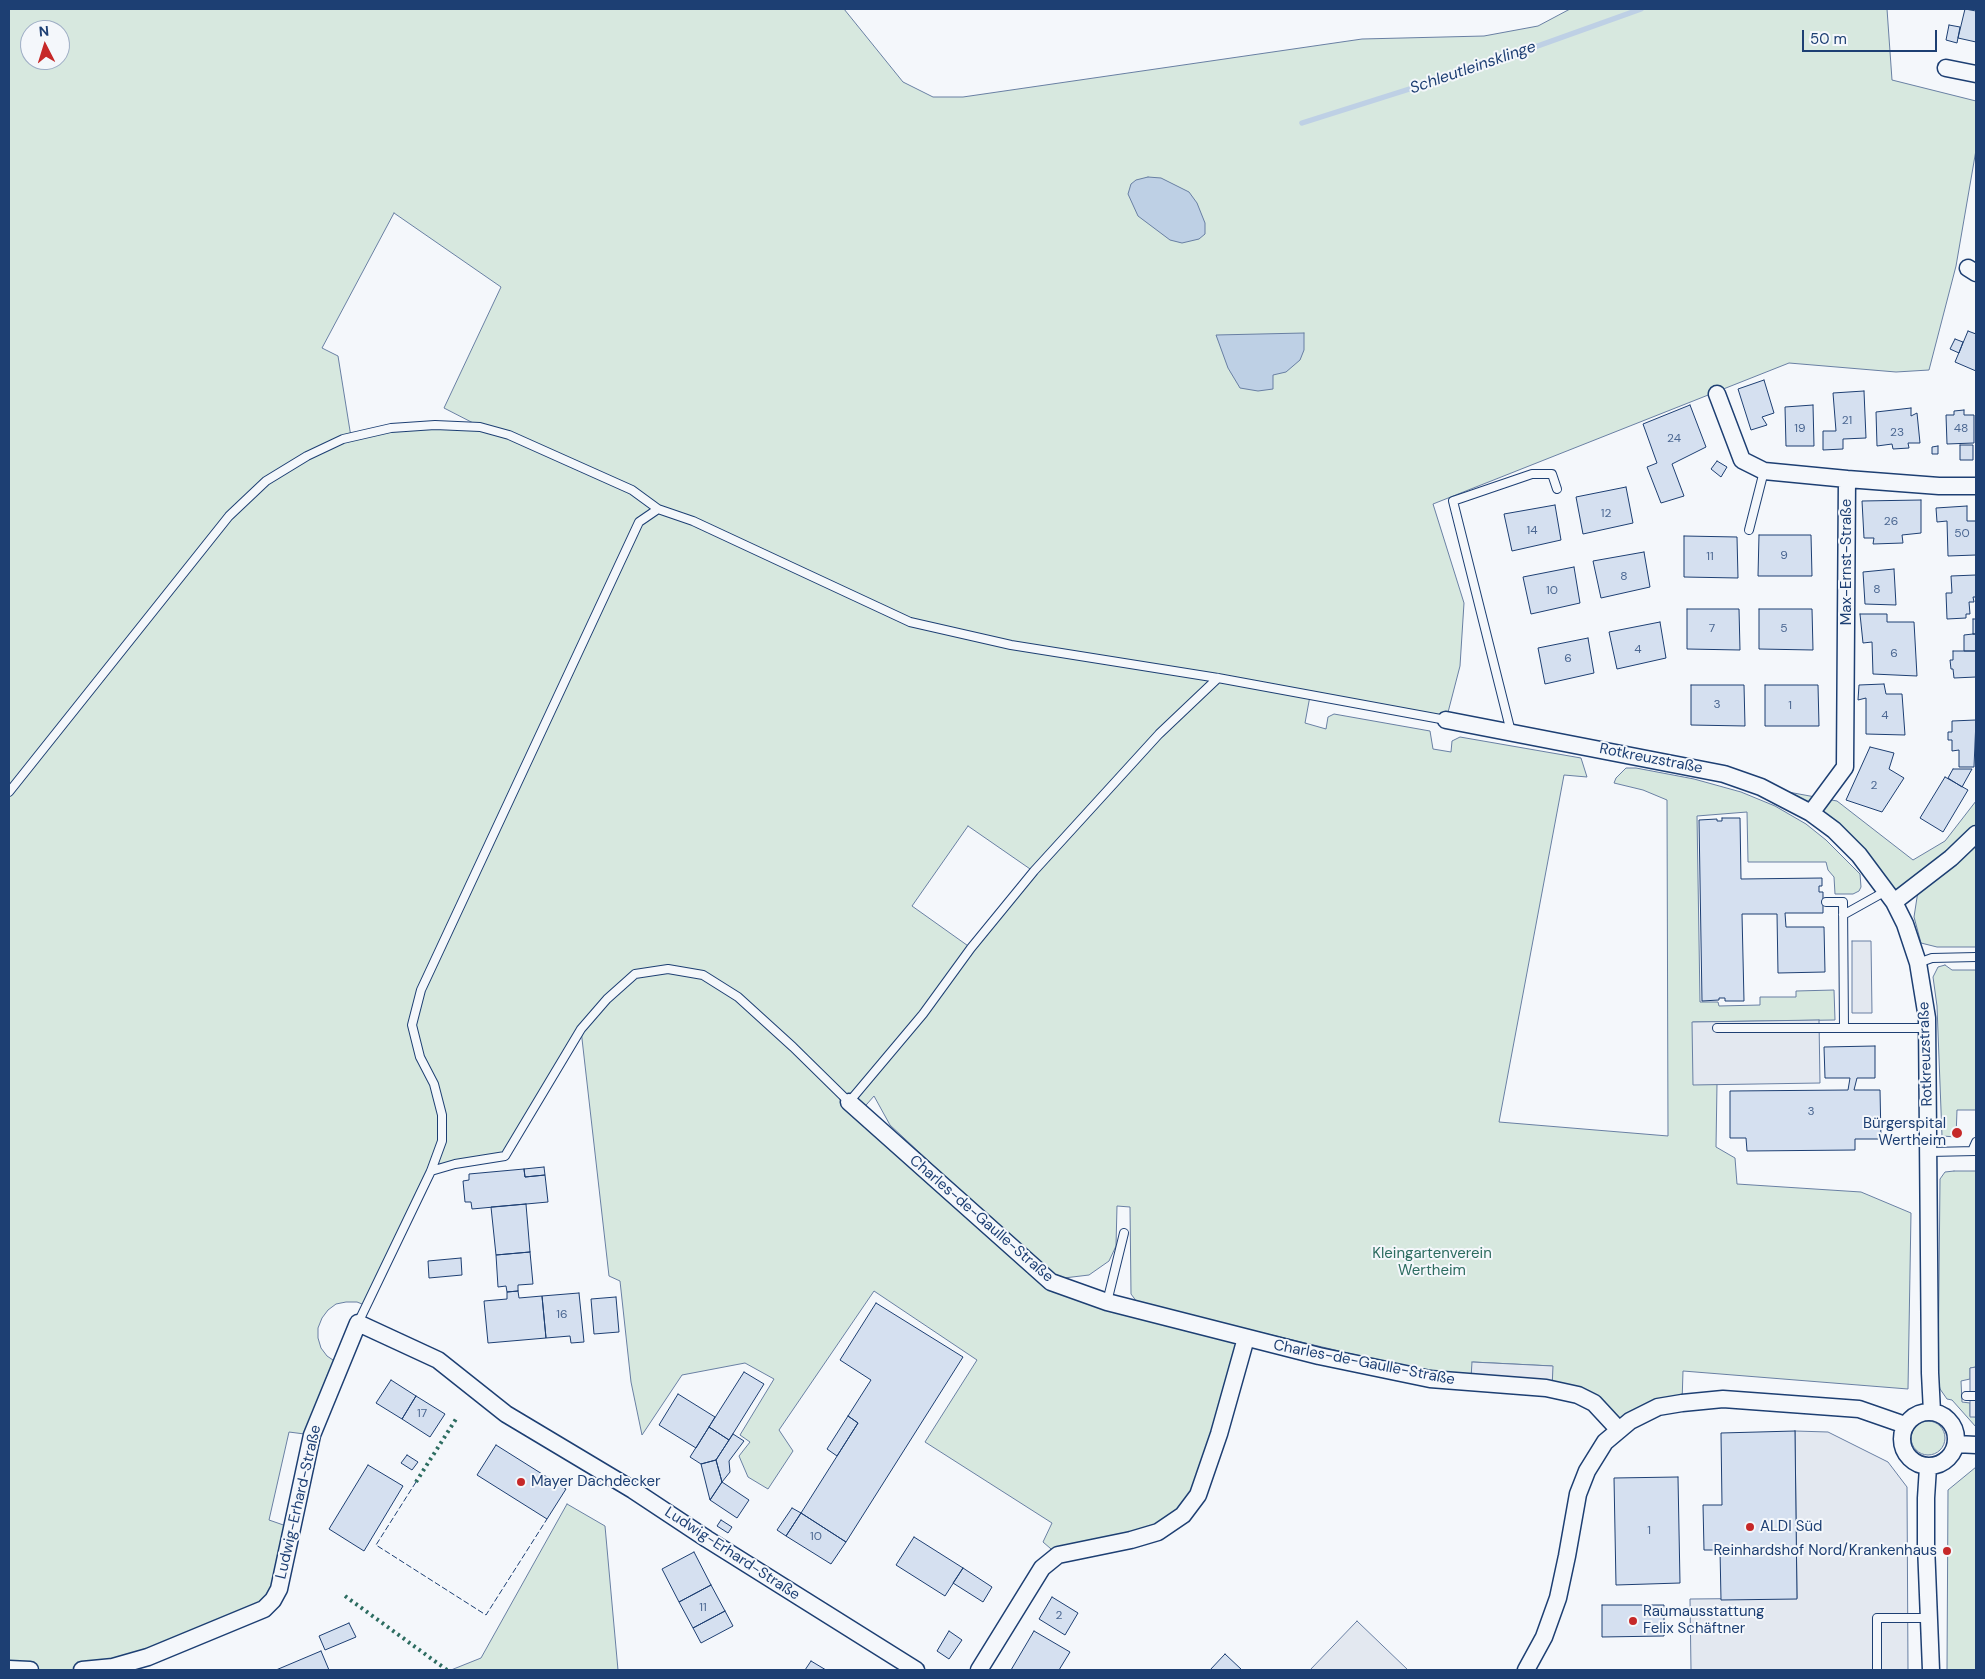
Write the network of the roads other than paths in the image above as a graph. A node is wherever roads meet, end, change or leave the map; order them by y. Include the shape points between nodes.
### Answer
1 (1946, 68) dead end
2 (1976, 74) edge
3 (1717, 394) dead end
4 (1764, 471) junction
5 (1847, 479) junction
6 (1976, 486) edge
7 (1557, 489) dead end
8 (658, 508) junction
9 (1749, 530) dead end
10 (1218, 678) junction
11 (1446, 720) joint
12 (1511, 732) junction
13 (9, 792) edge
14 (1812, 813) junction
15 (1976, 834) edge
16 (1890, 896) junction
17 (1826, 902) dead end
18 (1843, 916) junction
19 (1976, 957) edge
20 (1918, 963) junction
21 (1717, 1028) dead end
22 (1844, 1028) junction
23 (1927, 1028) junction
24 (849, 1102) junction
25 (1976, 1142) edge
26 (1974, 1151) edge
27 (1929, 1152) junction
28 (431, 1171) junction
29 (1124, 1233) dead end
30 (1107, 1302) junction
31 (358, 1323) junction
32 (1246, 1338) junction
33 (1966, 1396) dead end
34 (1976, 1396) edge
35 (1932, 1412) junction
36 (1905, 1426) junction
37 (1620, 1430) junction
38 (1956, 1444) junction
39 (1976, 1445) edge
40 (1928, 1467) junction
41 (1930, 1618) junction
42 (9, 1669) edge
43 (30, 1670) edge
44 (82, 1670) edge
45 (916, 1670) edge
46 (979, 1670) edge
47 (1526, 1670) edge
48 (1878, 1670) edge
49 (1931, 1670) edge

1 - 2 street
3 - 4 street, Max-Ernst-Straße via 1742,460
4 - 5 street, Max-Ernst-Straße
4 - 9 lane
5 - 6 street
5 - 14 street, Max-Ernst-Straße via 1844,767
7 - 12 lane via 1552,474 1532,474 1453,501
8 - 10 lane via 693,521 910,622 1011,645
8 - 13 lane via 632,490 509,435 480,427 435,425 391,428 342,439 266,481 229,516
8 - 28 lane via 639,522 421,990 412,1025 420,1057 434,1084 442,1115 442,1141
10 - 11 lane
10 - 24 lane via 1159,734 1034,871 971,948 923,1014
11 - 12 street, Rotkreuzstraße
12 - 14 street, Rotkreuzstraße via 1724,774 1762,787
14 - 16 street, Rotkreuzstraße via 1859,855
15 - 16 street via 1951,858
16 - 18 lane
16 - 20 street, Rotkreuzstraße via 1905,924
17 - 18 lane via 1843,902
18 - 22 lane
19 - 20 lane via 1932,958
20 - 23 street, Rotkreuzstraße
21 - 22 lane
22 - 23 lane
23 - 27 street, Rotkreuzstraße
24 - 28 lane via 738,996 703,975 668,969 634,974 606,999 581,1029 505,1156
24 - 30 street, Charles-de-Gaulle-Straße via 1051,1282
25 - 26 lane
26 - 27 lane
27 - 35 street, Rotkreuzstraße
28 - 31 lane
29 - 30 lane
30 - 32 street, Charles-de-Gaulle-Straße
31 - 44 street, Ludwig-Erhard-Straße via 312,1435 273,1600 264,1609 148,1657 113,1667
31 - 45 street, Ludwig-Erhard-Straße via 438,1360 506,1414 633,1490
32 - 37 street, Charles-de-Gaulle-Straße via 1430,1379 1546,1388 1578,1395 1594,1404
32 - 46 street via 1198,1496 1183,1515 1158,1532 1058,1554 1042,1568
33 - 34 lane
35 - 36 street via 1918,1414
35 - 38 street via 1949,1421
36 - 37 street via 1859,1409 1723,1399 1658,1407 1630,1421
36 - 40 street via 1902,1437 1904,1450 1912,1462
37 - 47 street via 1606,1442 1587,1471 1578,1494 1558,1598 1544,1637
38 - 39 street
38 - 40 street via 1946,1461
40 - 41 street via 1926,1516
41 - 48 lane via 1877,1618
41 - 49 street
42 - 43 street

